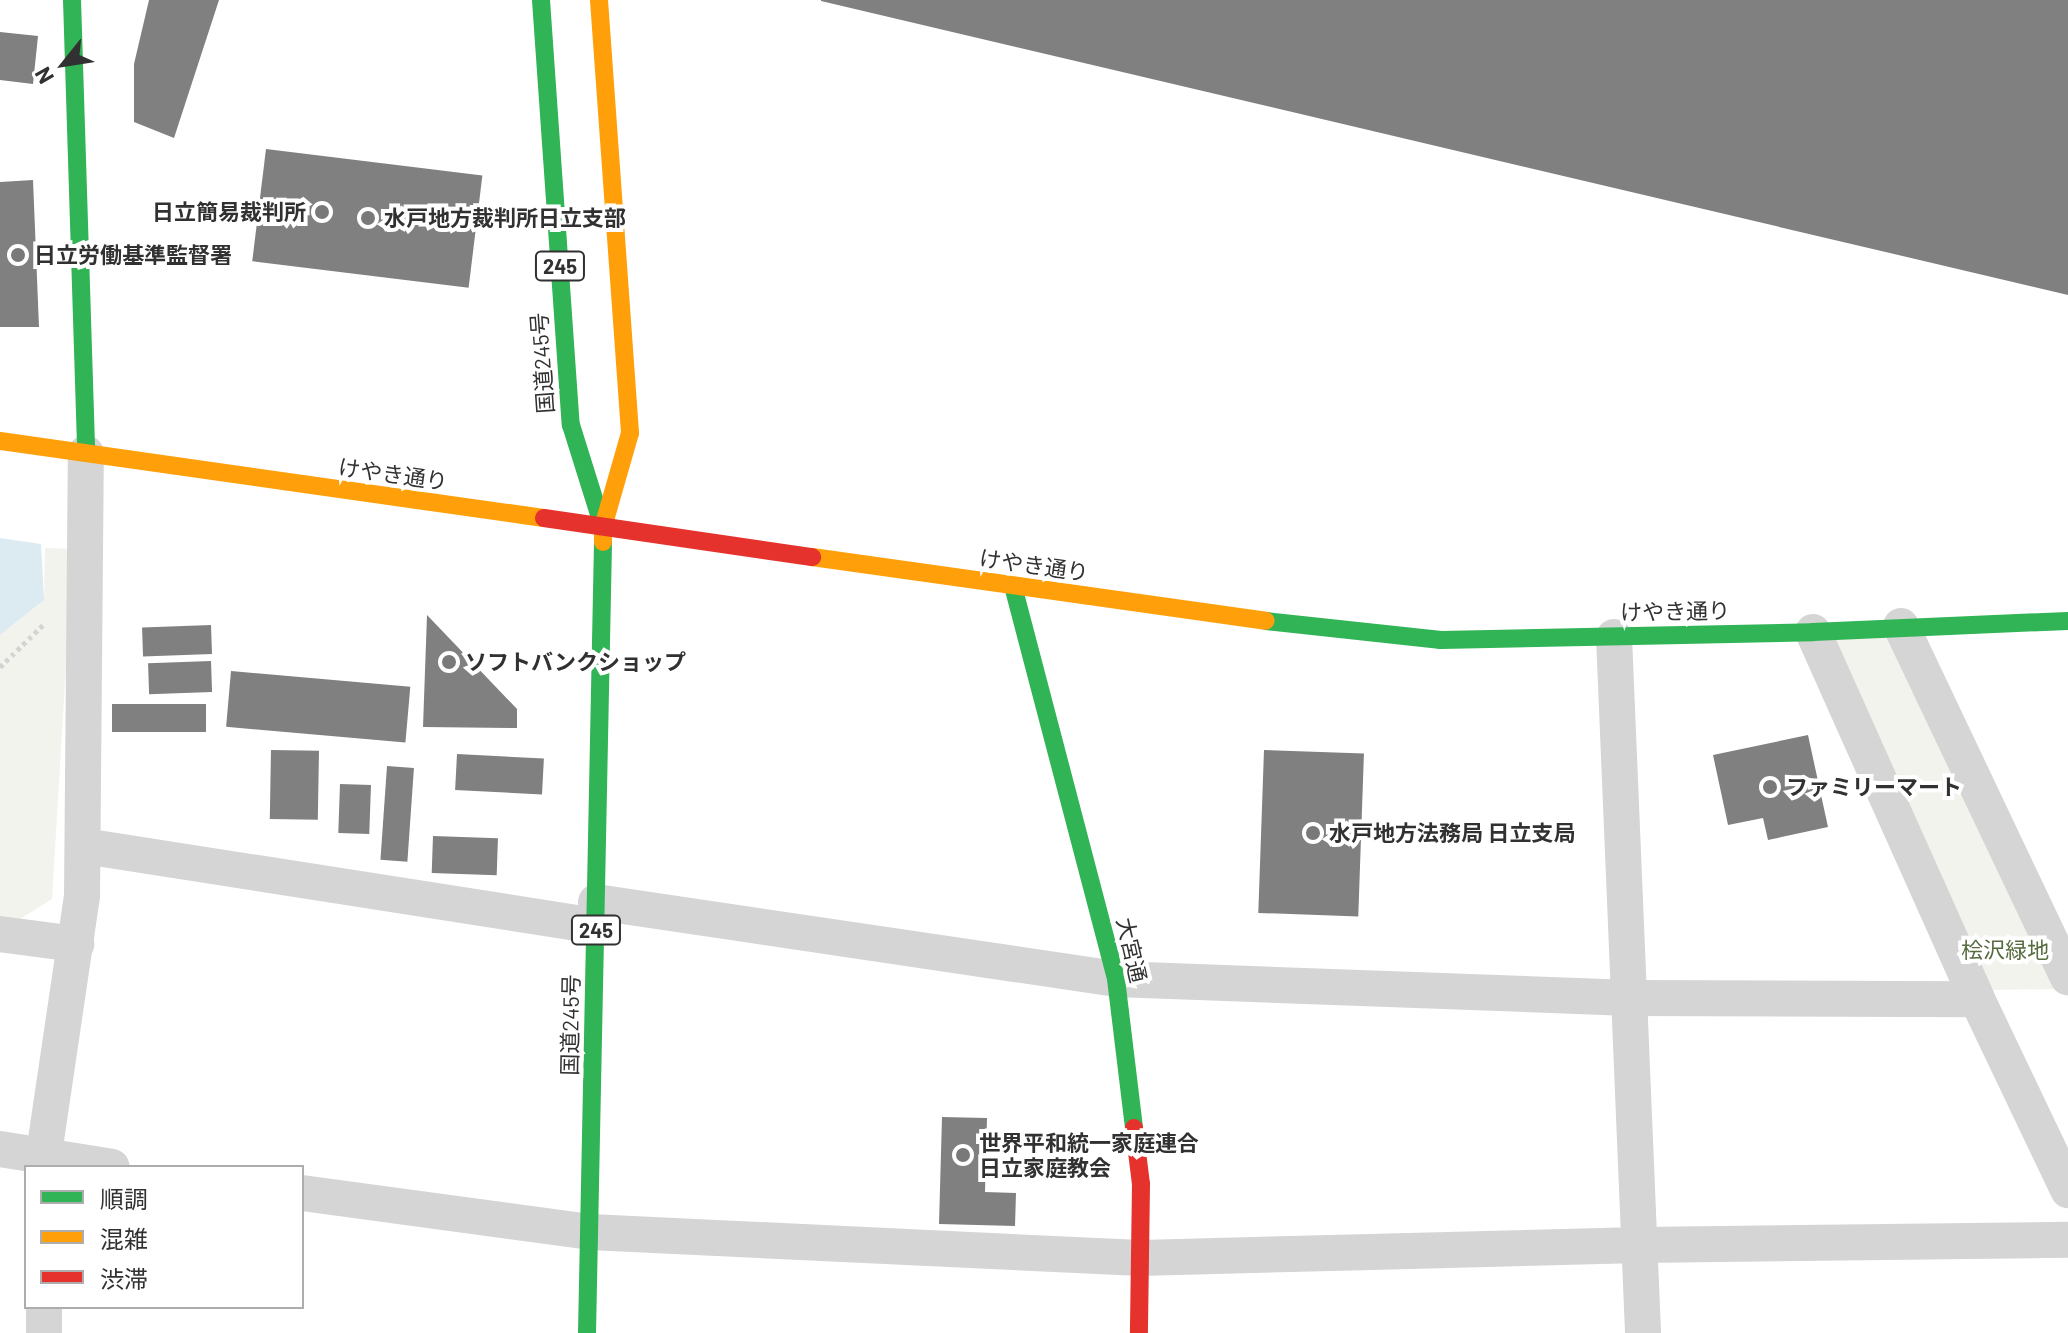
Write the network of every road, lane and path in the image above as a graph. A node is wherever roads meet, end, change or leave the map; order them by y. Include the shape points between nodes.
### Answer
1 (72, 0) edge
2 (541, 0) edge
3 (599, 0) edge
4 (0, 441) edge
5 (86, 453) junction
6 (603, 527) junction
7 (1013, 586) junction
8 (2068, 621) edge
9 (1901, 626) junction
10 (1813, 632) junction
11 (1614, 637) junction
12 (84, 846) junction
13 (596, 914) junction
14 (0, 934) edge
15 (76, 944) junction
16 (2068, 977) edge
17 (1116, 979) junction
18 (1631, 998) junction
19 (1977, 999) junction
20 (0, 1149) edge
21 (42, 1162) edge
22 (84, 1165) edge
23 (2068, 1190) edge
24 (304, 1193) edge
25 (590, 1232) junction
26 (2068, 1240) edge
27 (1640, 1245) junction
28 (1140, 1258) junction
29 (44, 1309) edge
30 (44, 1333) edge
31 (587, 1333) edge
32 (1139, 1333) edge
33 (1643, 1333) edge

1 - 5 main road
2 - 6 main road, 国道245号 / 245 via 571,425
3 - 6 main road, 国道245号 / 245 via 630,433
4 - 5 main road, けやき通り
5 - 6 main road, けやき通り
5 - 12 street
6 - 7 main road, けやき通り
6 - 13 main road, 国道245号 / 245
7 - 11 main road, けやき通り via 1336,631 1441,640
7 - 17 main road, 大宮通
8 - 9 main road, けやき通り
9 - 10 main road, けやき通り
9 - 16 street
10 - 11 main road, けやき通り
10 - 19 street
11 - 18 street
12 - 13 street
12 - 15 street
13 - 17 street
13 - 25 main road, 国道245号 / 245
14 - 15 street
15 - 21 street
17 - 18 street
17 - 28 main road, 大宮通 via 1141,1184
18 - 19 street
18 - 27 street
19 - 23 street
20 - 21 street
21 - 22 street
24 - 25 street
25 - 28 street
25 - 31 main road, 国道245号 / 245
26 - 27 street
27 - 28 street
27 - 33 street
28 - 32 main road, 大宮通
29 - 30 street

